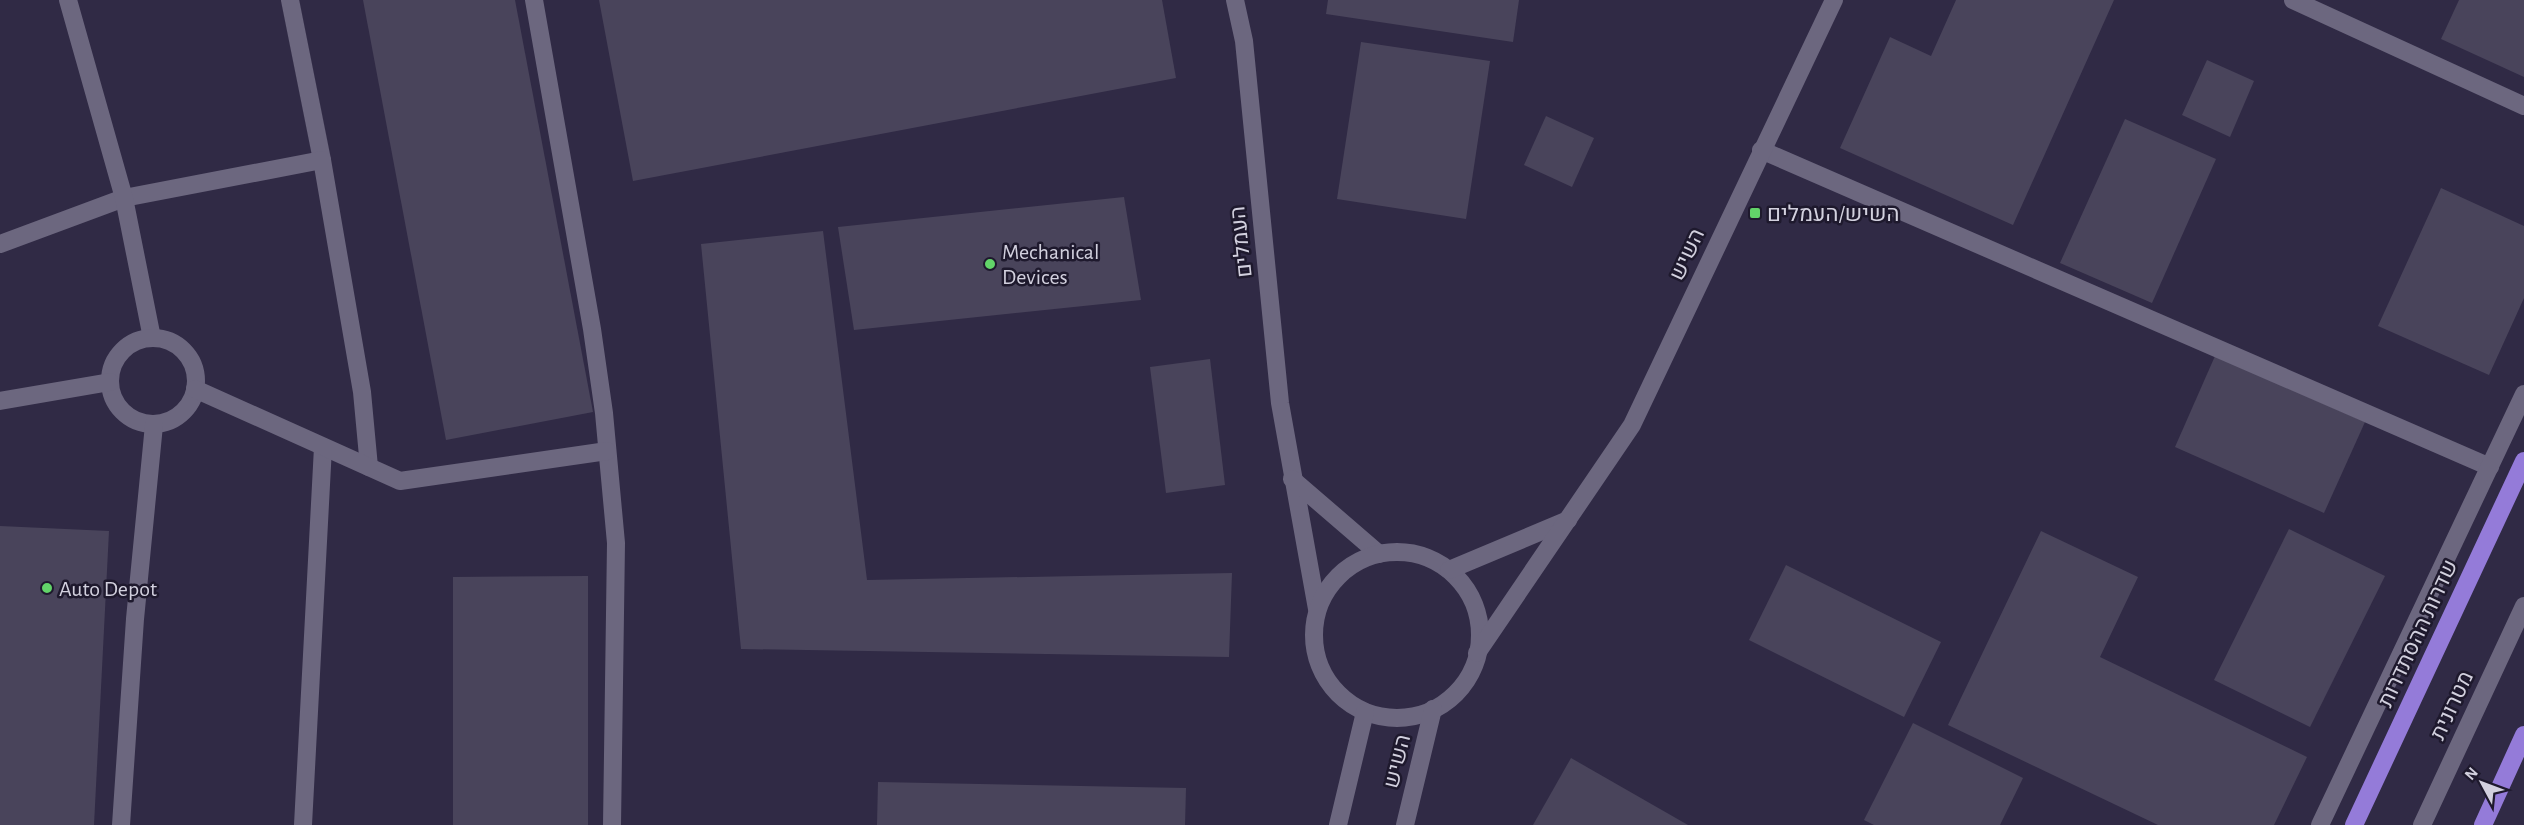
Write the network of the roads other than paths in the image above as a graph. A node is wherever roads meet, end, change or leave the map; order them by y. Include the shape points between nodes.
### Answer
1 (68, 0) edge
2 (290, 0) edge
3 (534, 0) edge
4 (1235, 0) edge
5 (1834, 0) edge
6 (2293, 0) edge
7 (2524, 106) edge
8 (1761, 150) junction
9 (322, 160) junction
10 (124, 198) junction
11 (0, 244) edge
12 (152, 338) junction
13 (110, 381) junction
14 (195, 389) junction
15 (2524, 394) edge
16 (0, 401) edge
17 (154, 425) junction
18 (323, 447) junction
19 (607, 451) junction
20 (2524, 461) edge
21 (369, 467) junction
22 (2490, 467) junction
23 (1293, 479) junction
24 (1568, 520) junction
25 (1379, 554) junction
26 (1449, 570) junction
27 (2524, 606) edge
28 (1317, 609) junction
29 (1477, 653) junction
30 (1433, 708) junction
31 (1365, 712) junction
32 (2524, 735) edge
33 (121, 825) edge
34 (303, 825) edge
35 (612, 825) edge
36 (1338, 825) edge
37 (1405, 825) edge
38 (2320, 825) edge
39 (2354, 825) edge
40 (2422, 825) edge
41 (2483, 825) edge

1 - 10 street
2 - 9 street
3 - 19 street via 592,329
4 - 23 street, העמלים via 1244,41 1280,403
5 - 8 street, השיש
6 - 7 street
8 - 22 street
8 - 24 street, השיש via 1632,425
9 - 10 street
9 - 21 street via 362,392
10 - 11 street
10 - 12 street
12 - 13 street via 139,340 118,356
12 - 14 street via 179,346 189,357 195,370
13 - 16 street
13 - 17 street via 118,407 128,417
14 - 17 street via 178,417
14 - 18 street
15 - 22 street
17 - 33 street
18 - 21 street
18 - 34 street
19 - 21 street via 400,481
19 - 35 street via 616,543
20 - 39 highway, שדרות ההסתדרות
22 - 38 street
23 - 25 street
23 - 28 street, העמלים
24 - 26 street
24 - 29 street, השיש
25 - 26 street via 1425,556
25 - 28 street via 1338,576
26 - 29 street via 1467,590 1478,615
27 - 40 street, מטרונית
28 - 31 street via 1314,634 1320,666 1344,700
29 - 30 street via 1461,689
30 - 31 street via 1417,716 1391,718
30 - 37 street, השיש
31 - 36 street, השיש
32 - 41 highway

